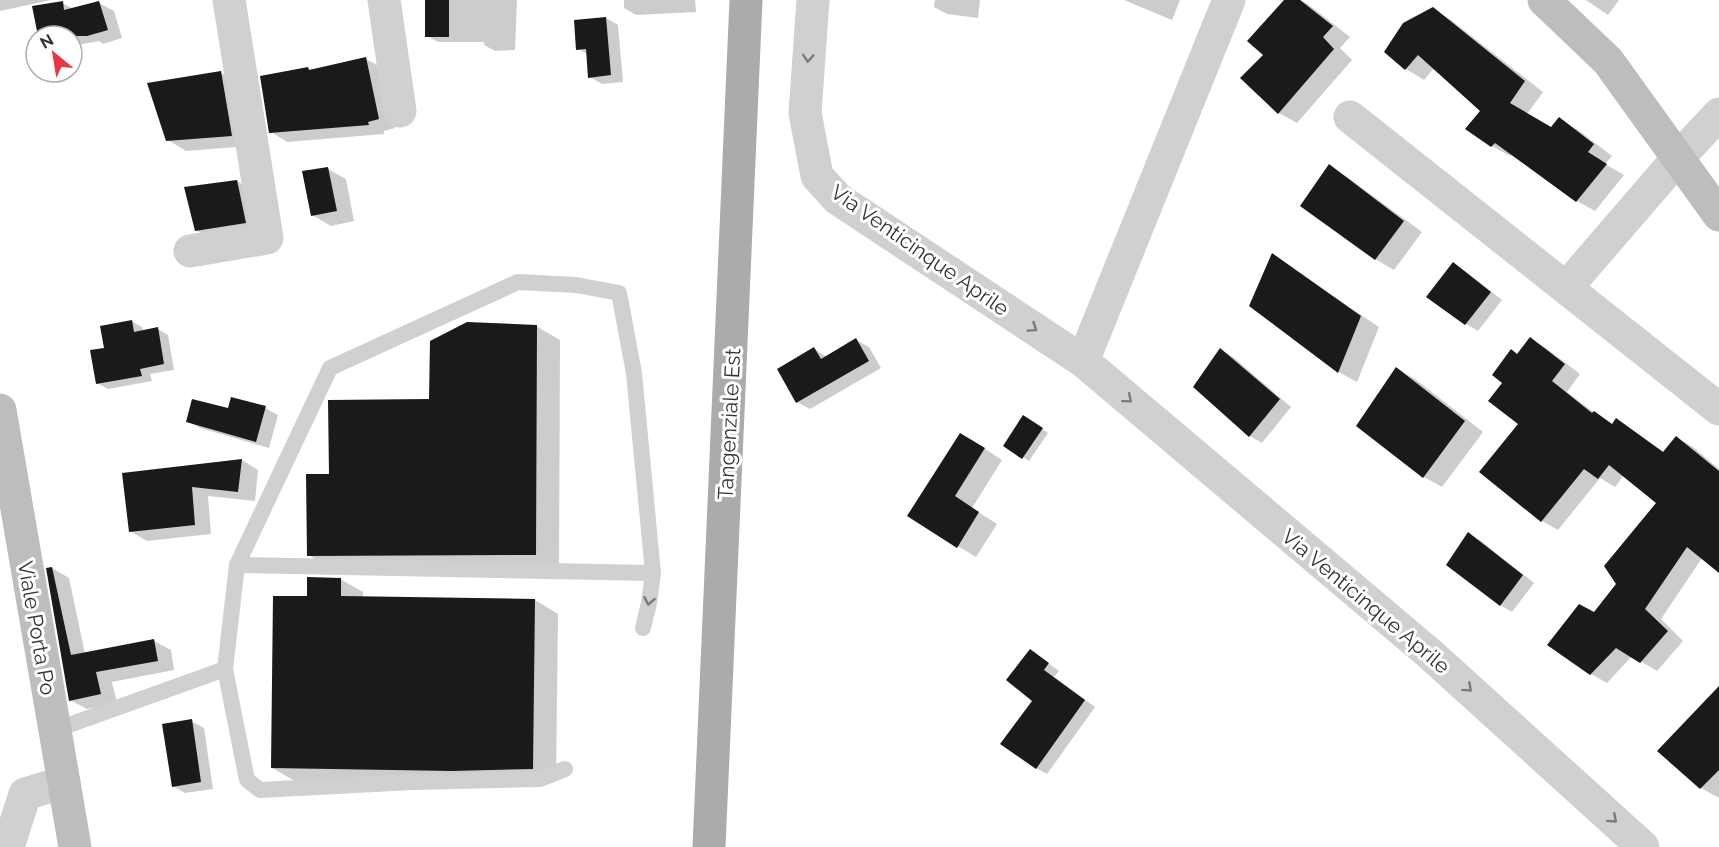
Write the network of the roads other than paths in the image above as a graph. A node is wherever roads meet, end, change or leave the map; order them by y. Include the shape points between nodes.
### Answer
1 (230, 0) edge
2 (384, 0) edge
3 (746, 0) edge
4 (813, 0) edge
5 (1229, 0) edge
6 (1544, 0) edge
7 (400, 111) dead end
8 (1719, 114) edge
9 (1350, 117) dead end
10 (1678, 158) junction
11 (1719, 215) edge
12 (190, 251) dead end
13 (1566, 288) junction
14 (1083, 362) junction
15 (1719, 409) edge
16 (0, 410) edge
17 (237, 565) junction
18 (653, 573) junction
19 (643, 628) dead end
20 (225, 669) junction
21 (55, 730) junction
22 (565, 769) dead end
23 (64, 782) junction
24 (8, 847) edge
25 (75, 847) edge
26 (709, 847) edge
27 (1643, 847) edge

1 - 12 street via 267,238
2 - 7 street
3 - 26 main road, Tangenziale Est
4 -> 14 street, Via Venticinque Aprile via 805,113 817,176 838,199
5 - 14 street
6 - 10 main road via 1608,62
8 - 10 street
9 - 13 street
10 - 11 main road
10 - 13 street
13 - 15 street
14 -> 27 street, Via Venticinque Aprile via 1430,654
16 - 21 main road, Viale Porta Po
17 - 18 lane
17 - 18 lane via 330,368 518,282 619,292 634,373
17 - 20 lane
18 -> 19 lane
20 - 21 lane
20 - 22 lane via 247,780 260,790 540,779
21 - 23 main road, Viale Porta Po
23 - 24 street via 25,794
23 - 25 main road, Viale Porta Po

